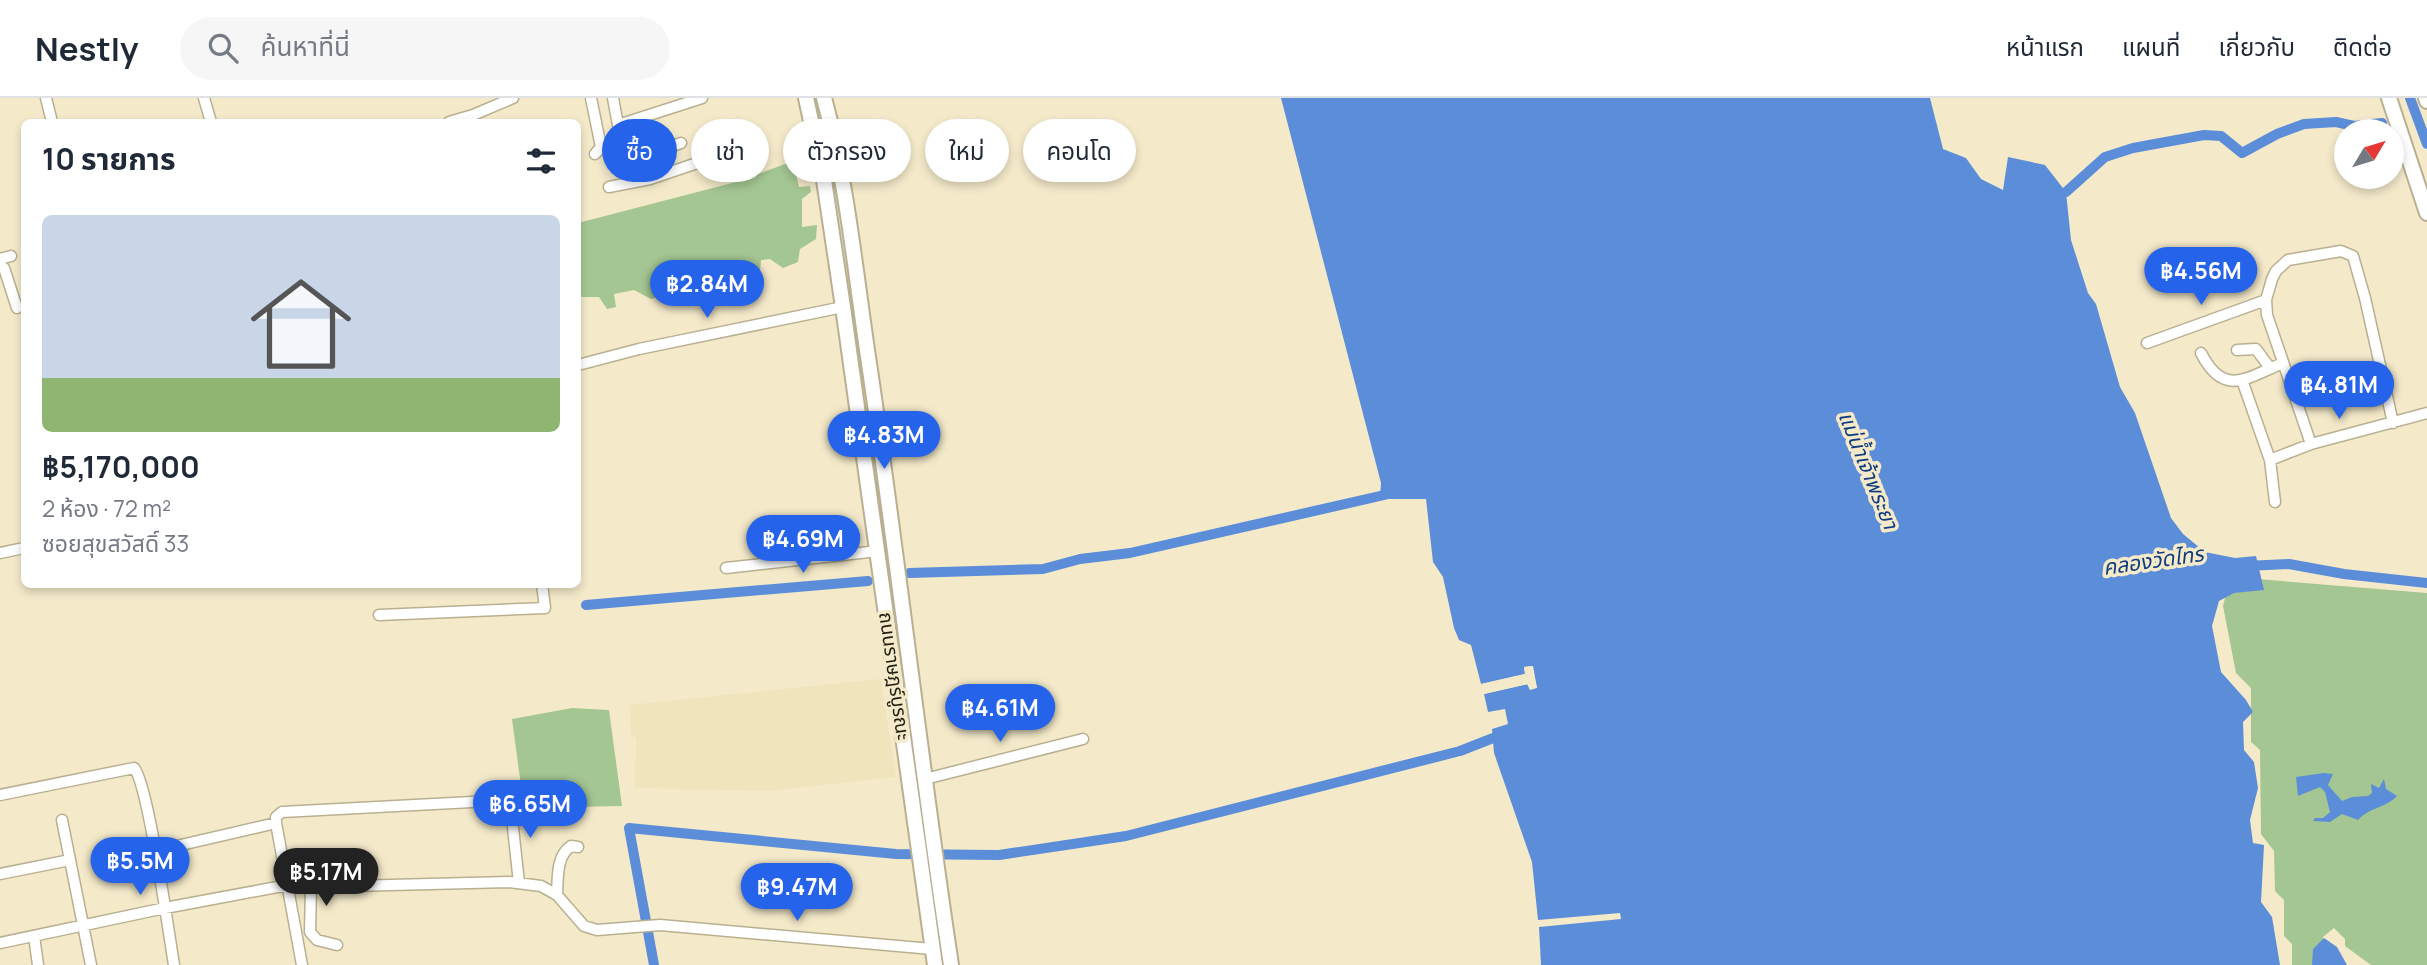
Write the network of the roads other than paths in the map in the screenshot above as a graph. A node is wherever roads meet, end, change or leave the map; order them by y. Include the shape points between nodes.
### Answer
1 (46, 98) edge
2 (204, 98) edge
3 (513, 98) edge
4 (591, 98) edge
5 (613, 98) edge
6 (702, 98) edge
7 (806, 98) edge
8 (824, 98) edge
9 (2389, 98) edge
10 (51, 119) edge
11 (210, 119) edge
12 (459, 119) edge
13 (617, 119) edge
14 (637, 119) edge
15 (681, 143) dead end
16 (677, 144) edge
17 (595, 154) dead end
18 (691, 165) edge
19 (609, 187) dead end
20 (2427, 212) edge
21 (0, 265) edge
22 (2266, 300) junction
23 (843, 307) junction
24 (17, 308) dead end
25 (2147, 343) dead end
26 (2237, 350) dead end
27 (2201, 353) dead end
28 (2283, 363) junction
29 (581, 364) edge
30 (2270, 368) junction
31 (2242, 380) junction
32 (2423, 414) edge
33 (2393, 423) junction
34 (2311, 444) junction
35 (2270, 460) junction
36 (2275, 502) dead end
37 (21, 549) edge
38 (878, 551) junction
39 (0, 553) edge
40 (726, 568) dead end
41 (542, 588) edge
42 (379, 615) dead end
43 (1083, 739) dead end
44 (925, 779) junction
45 (0, 794) edge
46 (62, 820) dead end
47 (276, 823) junction
48 (578, 847) dead end
49 (155, 851) junction
50 (927, 857) junction
51 (70, 860) junction
52 (0, 874) edge
53 (519, 883) junction
54 (288, 885) junction
55 (311, 887) junction
56 (557, 895) junction
57 (165, 908) junction
58 (83, 925) junction
59 (33, 936) junction
60 (0, 943) edge
61 (337, 945) dead end
62 (932, 950) junction
63 (299, 964) edge
64 (38, 965) edge
65 (91, 965) edge
66 (174, 965) edge
67 (935, 965) edge
68 (951, 965) edge

1 - 10 street
2 - 11 street
3 - 12 street
4 - 17 street via 601,147
5 - 13 street
6 - 14 street
7 - 23 main road, ถนนราษฎร์บูรณะ
8 - 44 main road, ถนนราษฎร์บูรณะ via 836,149 884,465
9 - 20 main road
15 - 16 street
18 - 19 street
21 - 24 street
22 - 25 street
22 - 28 street
22 - 33 street via 2276,271 2288,260 2341,251 2353,256
23 - 29 street
23 - 38 main road, ถนนราษฎร์บูรณะ
26 - 30 street via 2256,349
27 - 31 street via 2221,379
28 - 30 street
28 - 34 street
30 - 31 street
31 - 35 street
32 - 33 street
33 - 34 street
34 - 35 street
35 - 36 street
37 - 39 street
38 - 40 street
38 - 50 main road, ถนนราษฎร์บูรณะ
41 - 42 street via 545,608
43 - 44 street
44 - 50 main road, ถนนราษฎร์บูรณะ
45 - 49 street via 134,768
46 - 51 street
47 - 49 street
47 - 53 street via 282,812 510,800
47 - 54 street
48 - 56 street via 571,846 562,855
49 - 57 street
50 - 62 main road, ถนนราษฎร์บูรณะ
50 - 68 main road, ถนนราษฎร์บูรณะ
51 - 52 street
51 - 58 street
53 - 55 street
53 - 56 street via 541,886
54 - 55 street
54 - 57 street
54 - 63 street
55 - 61 street via 310,932 317,940
56 - 62 street via 590,929 660,925
57 - 58 street
57 - 66 street
58 - 59 street
58 - 65 street
59 - 60 street
59 - 64 street
62 - 67 main road, ถนนราษฎร์บูรณะ

